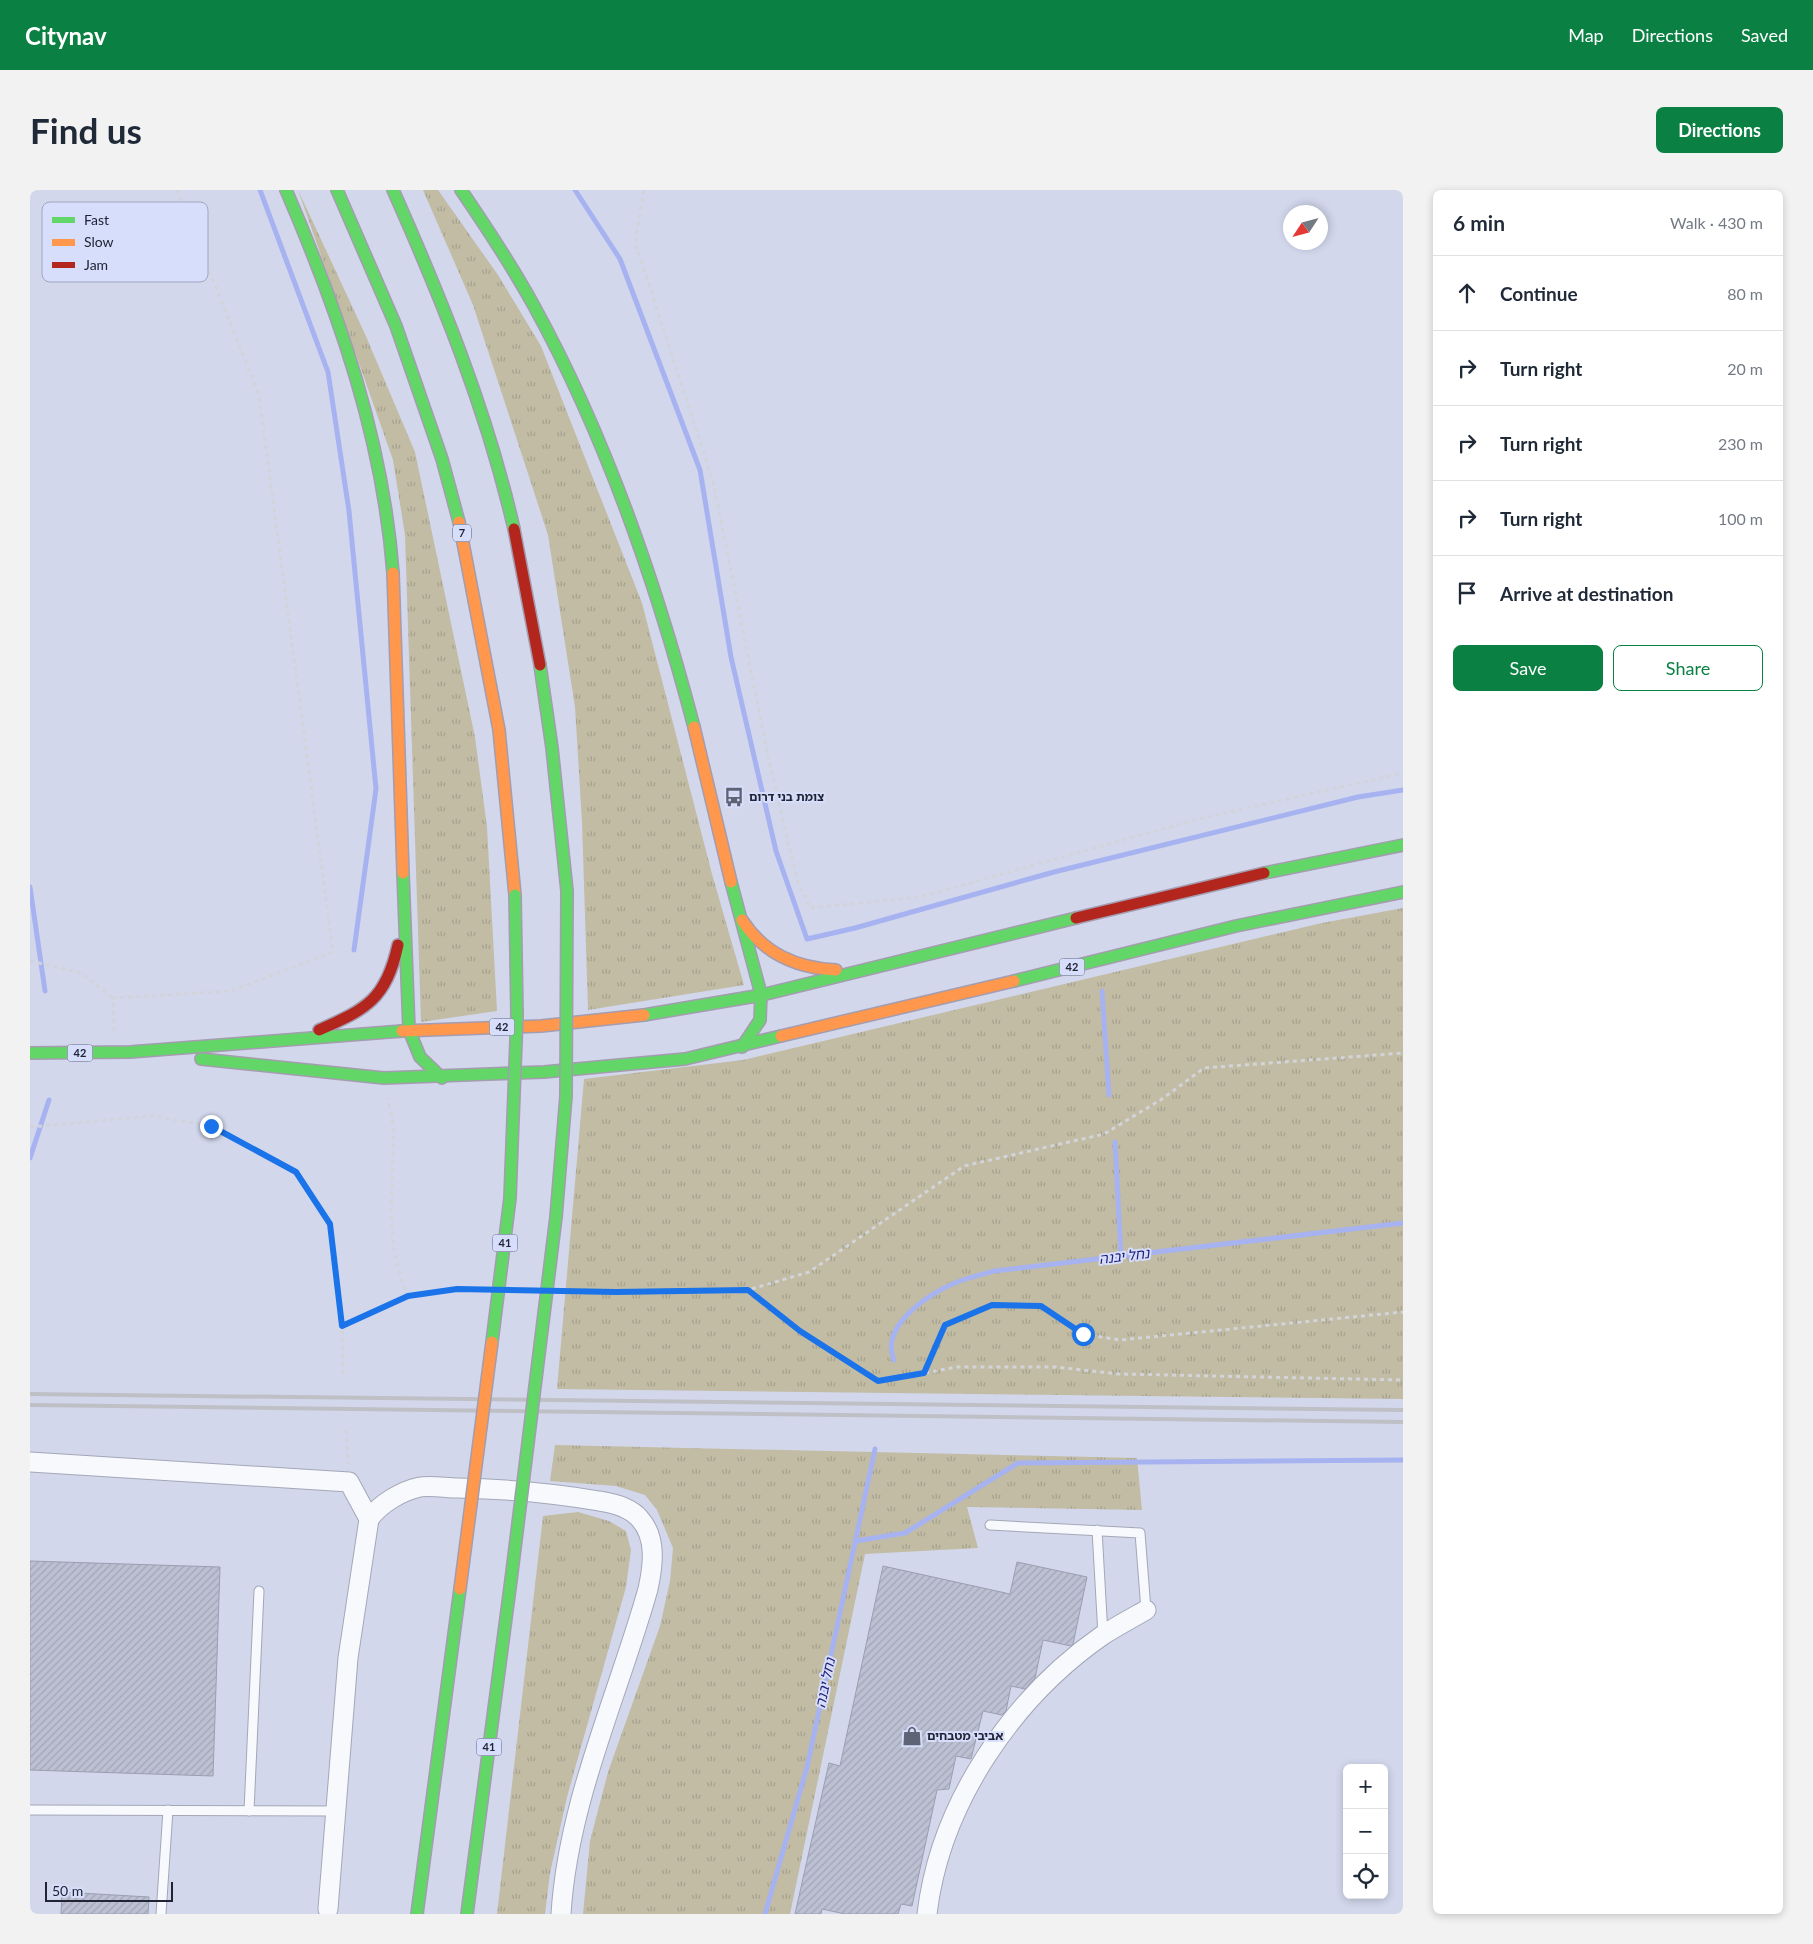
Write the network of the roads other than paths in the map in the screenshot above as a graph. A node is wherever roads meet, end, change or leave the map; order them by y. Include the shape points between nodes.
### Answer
1 (286, 190) edge
2 (337, 190) edge
3 (393, 190) edge
4 (461, 190) edge
5 (1403, 846) edge
6 (1403, 892) edge
7 (515, 895) joint
8 (737, 911) junction
9 (403, 912) junction
10 (870, 968) junction
11 (762, 995) junction
12 (409, 1030) junction
13 (293, 1040) junction
14 (742, 1046) junction
15 (130, 1052) junction
16 (30, 1053) edge
17 (442, 1078) junction
18 (30, 1462) edge
19 (369, 1519) junction
20 (990, 1525) dead end
21 (1097, 1530) junction
22 (259, 1591) dead end
23 (1146, 1610) joint
24 (1103, 1636) junction
25 (449, 1676) junction
26 (30, 1810) edge
27 (168, 1810) junction
28 (249, 1811) junction
29 (336, 1811) junction
30 (416, 1828) dead end
31 (328, 1910) dead end
32 (162, 1914) edge
33 (417, 1914) edge
34 (467, 1914) edge
35 (561, 1914) edge
36 (927, 1914) edge

1 - 9 highway via 350,361 383,496 396,633
2 - 7 highway, 7 via 396,326 434,434 460,524 499,730
3 - 34 highway, 41, bridge via 443,307 488,436 510,512 550,723 566,891 566,1096 556,1217
4 - 8 highway via 539,315 567,371 644,560 683,688
5 - 10 highway, 42 via 1354,853 1226,881
6 - 14 highway, 42 via 1236,926
7 - 25 highway, 41, bridge via 517,1025 510,1198
8 - 10 highway via 754,936 781,958 798,966 815,970
8 - 11 highway
9 - 12 highway
9 - 13 highway via 396,953 381,993 350,1017
10 - 11 highway, 42
11 - 12 highway, 42 via 618,1019 541,1026
11 - 14 highway via 755,1031
12 - 13 highway, 42
12 - 17 highway via 419,1055 428,1068
13 - 15 highway, 42
14 - 17 highway, 42 via 685,1059 629,1065
15 - 16 highway, 42
15 - 17 highway, 42 via 384,1078
18 - 19 street via 349,1482
19 - 29 street via 348,1658
19 - 35 street via 376,1508 420,1487 495,1489 600,1501 627,1509 640,1519 649,1535 652,1570 648,1589 589,1769 568,1854
20 - 21 lane
21 - 23 lane via 1140,1533
21 - 24 lane
22 - 28 lane
23 - 24 street
24 - 36 street via 1064,1667 1028,1703 991,1749 970,1784 944,1843 933,1876
25 - 30 highway
25 - 33 highway, 41
26 - 27 lane
27 - 28 lane
27 - 32 lane
28 - 29 lane
29 - 31 street

